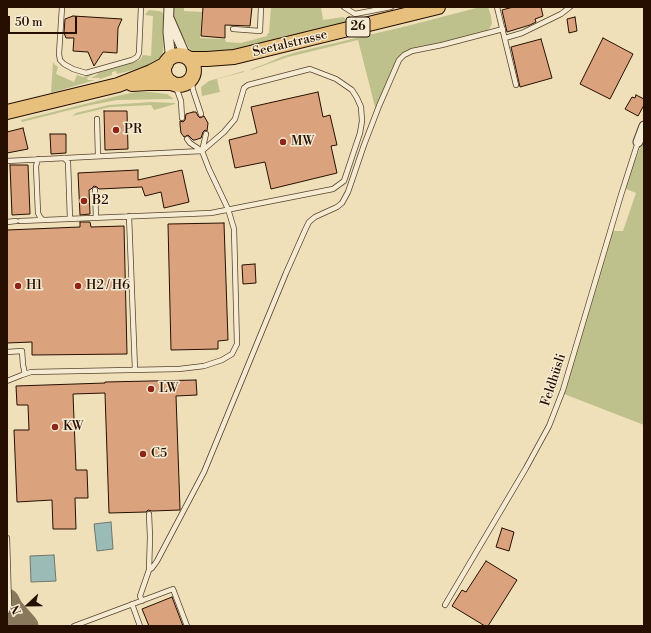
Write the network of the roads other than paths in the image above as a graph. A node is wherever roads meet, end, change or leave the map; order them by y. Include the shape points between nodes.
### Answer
1 (62, 7) edge
2 (141, 7) edge
3 (169, 7) edge
4 (261, 7) edge
5 (344, 7) edge
6 (391, 7) edge
7 (438, 7) edge
8 (497, 7) edge
9 (570, 7) edge
10 (169, 17) junction
11 (233, 29) dead end
12 (503, 29) junction
13 (505, 38) junction
14 (234, 57) junction
15 (188, 58) junction
16 (168, 61) junction
17 (192, 77) junction
18 (173, 84) junction
19 (118, 85) junction
20 (516, 85) dead end
21 (7, 112) edge
22 (201, 114) dead end
23 (182, 118) dead end
24 (97, 119) dead end
25 (644, 126) edge
26 (206, 134) dead end
27 (188, 139) dead end
28 (638, 142) joint
29 (202, 151) junction
30 (98, 156) junction
31 (64, 158) junction
32 (38, 159) junction
33 (7, 161) edge
34 (95, 190) dead end
35 (228, 209) junction
36 (129, 216) junction
37 (96, 218) junction
38 (70, 219) junction
39 (43, 220) junction
40 (7, 222) edge
41 (7, 352) edge
42 (134, 370) junction
43 (25, 374) junction
44 (7, 381) edge
45 (149, 514) dead end
46 (7, 538) edge
47 (149, 570) junction
48 (142, 601) junction
49 (132, 604) junction
50 (445, 605) dead end
51 (7, 611) edge
52 (74, 626) edge
53 (140, 626) edge
54 (188, 626) edge

1 - 2 lane via 60,60 86,73 137,57
3 - 10 street
4 - 11 lane via 260,31
5 - 6 lane via 354,14
7 - 14 main road, Seetalstrasse / 26
8 - 12 lane
9 - 13 lane via 528,30
10 - 15 street
10 - 16 street
12 - 13 lane
12 - 47 lane via 412,51 399,60 364,144 348,192 337,207 309,222 204,472 157,562
13 - 20 lane
14 - 15 main road, Seetalstrasse / 26 via 202,60
14 - 17 main road, Seetalstrasse / 26
15 - 16 main road via 178,55
15 - 17 main road via 194,69
16 - 18 main road via 165,74
16 - 19 main road via 151,72
17 - 18 main road via 184,84
17 - 22 lane
18 - 19 main road
18 - 23 lane via 181,101
19 - 21 main road
24 - 30 lane
25 - 28 street
26 - 29 lane
27 - 29 lane
28 - 50 lane, Feldhüsli via 563,390 549,426
29 - 30 lane
29 - 35 lane
29 - 35 lane via 224,132 235,118 244,88 248,85 310,70 336,78 352,90 357,98 362,121 344,181 333,189
30 - 31 lane
31 - 32 lane
31 - 38 lane via 68,162
32 - 33 lane
32 - 39 lane via 38,213
34 - 37 lane
35 - 36 lane via 212,213
35 - 42 lane via 234,229 237,344 232,354 204,366
36 - 37 lane
36 - 42 lane
37 - 38 lane
38 - 39 lane
39 - 40 lane
41 - 43 lane via 22,352
42 - 43 lane
43 - 44 lane
45 - 47 lane
46 - 51 lane
47 - 48 lane via 140,596
48 - 49 lane
48 - 54 lane via 173,589
49 - 52 lane
49 - 53 lane

